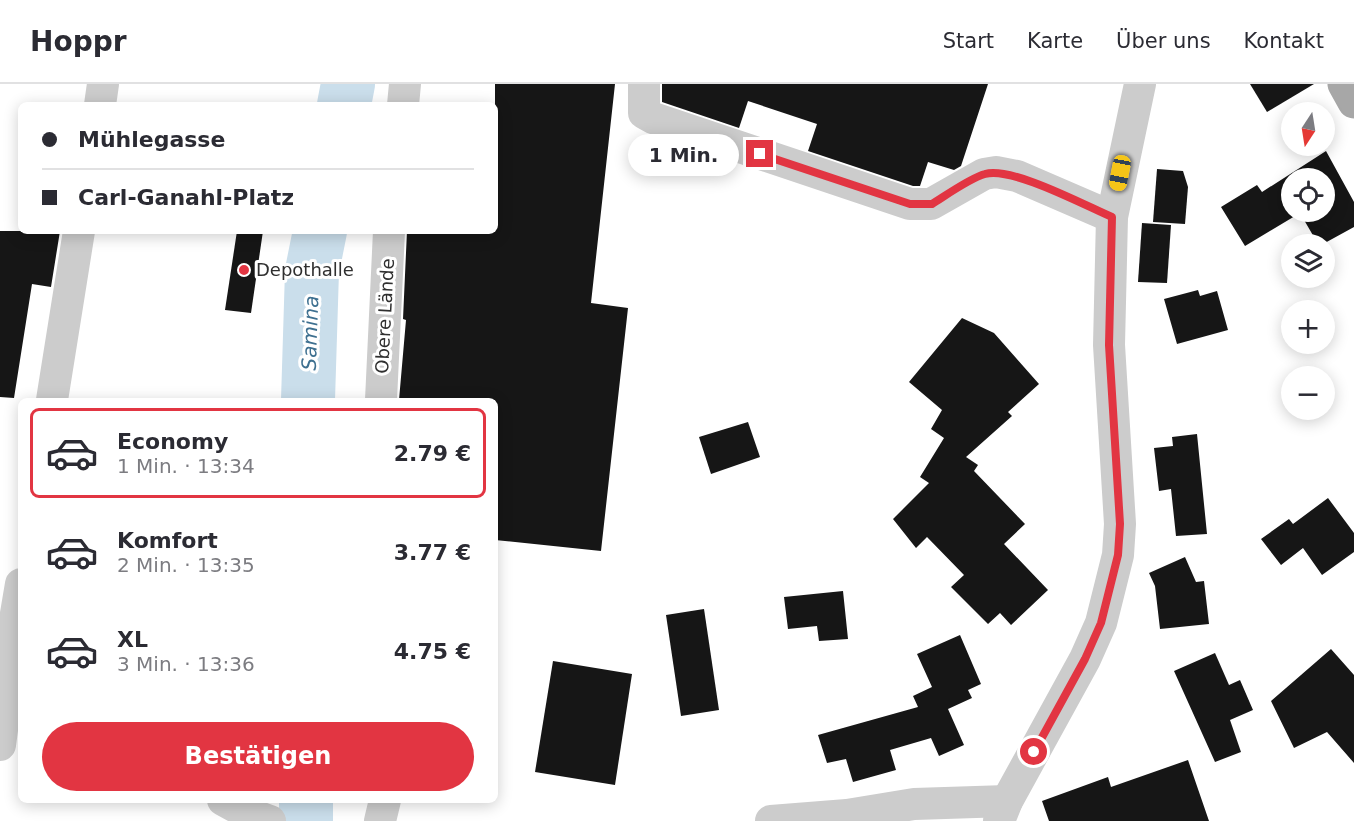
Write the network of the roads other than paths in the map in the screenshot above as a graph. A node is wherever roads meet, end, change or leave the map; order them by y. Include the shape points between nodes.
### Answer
1 (104, 84) edge
2 (405, 84) edge
3 (644, 84) edge
4 (1140, 84) edge
5 (1344, 84) edge
6 (101, 102) edge
7 (403, 102) edge
8 (1354, 102) edge
9 (1112, 217) junction
10 (79, 234) edge
11 (389, 234) edge
12 (52, 398) edge
13 (381, 398) edge
14 (18, 602) edge
15 (9, 693) edge
16 (0, 745) edge
17 (384, 803) edge
18 (1003, 811) edge
19 (380, 821) edge
20 (771, 821) edge

1 - 6 street
2 - 7 street
3 - 9 street via 644,113 653,118 910,204 932,204 984,174 996,172 1017,176
4 - 9 street
5 - 8 main road
9 - 18 street via 1109,345 1120,524 1118,555 1101,623 1085,659
10 - 12 street
11 - 13 street, Obere Lände
14 - 15 street via 9,655
15 - 16 street
17 - 19 street
18 - 20 street via 914,804 847,815

